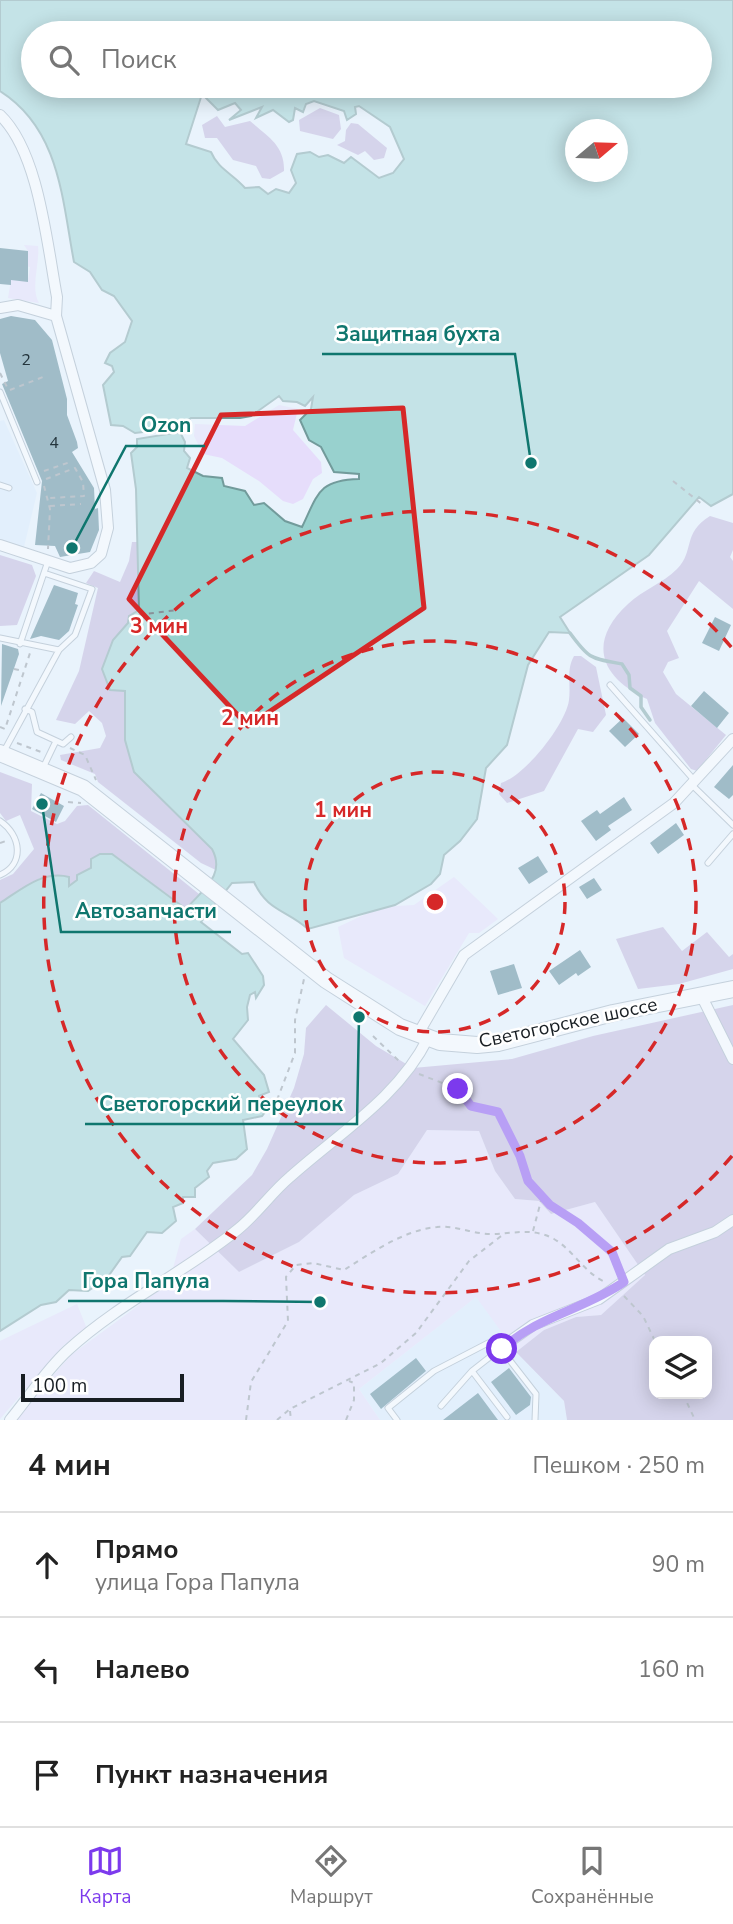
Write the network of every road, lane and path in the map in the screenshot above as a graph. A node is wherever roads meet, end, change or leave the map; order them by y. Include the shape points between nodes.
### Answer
1 (0, 115) edge
2 (0, 308) edge
3 (55, 316) junction
4 (0, 373) edge
5 (43, 377) dead end
6 (6, 382) dead end
7 (9, 390) dead end
8 (0, 392) edge
9 (70, 462) dead end
10 (39, 473) dead end
11 (39, 481) joint
12 (673, 481) dead end
13 (0, 485) edge
14 (9, 488) dead end
15 (48, 498) dead end
16 (81, 504) dead end
17 (703, 505) dead end
18 (0, 545) edge
19 (39, 545) dead end
20 (49, 545) dead end
21 (43, 559) junction
22 (44, 573) junction
23 (177, 610) dead end
24 (129, 616) dead end
25 (0, 638) edge
26 (20, 644) junction
27 (33, 645) junction
28 (59, 650) junction
29 (14, 669) dead end
30 (24, 672) junction
31 (610, 685) dead end
32 (25, 709) junction
33 (0, 727) edge
34 (71, 737) dead end
35 (733, 739) edge
36 (56, 741) junction
37 (63, 744) junction
38 (4, 749) edge
39 (45, 763) junction
40 (100, 784) dead end
41 (694, 784) junction
42 (68, 802) dead end
43 (89, 803) dead end
44 (0, 821) edge
45 (733, 825) edge
46 (733, 834) edge
47 (0, 836) edge
48 (6, 841) dead end
49 (708, 863) dead end
50 (0, 875) edge
51 (303, 975) dead end
52 (733, 989) edge
53 (701, 995) junction
54 (423, 1036) junction
55 (733, 1059) edge
56 (458, 1089) dead end
57 (277, 1100) dead end
58 (542, 1196) junction
59 (733, 1220) edge
60 (533, 1231) junction
61 (506, 1233) junction
62 (620, 1284) junction
63 (653, 1336) edge
64 (505, 1346) junction
65 (472, 1371) junction
66 (347, 1380) junction
67 (685, 1399) edge
68 (441, 1406) dead end
69 (290, 1409) junction
70 (507, 1418) dead end
71 (10, 1420) edge
72 (246, 1420) edge
73 (276, 1420) edge
74 (291, 1420) edge
75 (346, 1420) edge
76 (397, 1420) edge
77 (535, 1420) edge
78 (695, 1420) edge

1 - 3 street via 28,162 57,297
2 - 3 street via 18,305
3 - 21 street via 98,459 108,528 101,554 90,563 70,568
4 - 6 path
5 - 7 path
8 - 11 lane
9 - 10 path
11 - 15 path via 75,468 83,482 84,496
12 - 17 path
13 - 14 lane
16 - 20 path via 50,508
18 - 21 street
19 - 21 lane
21 - 22 lane
22 - 26 lane
22 - 28 lane via 92,589 75,635
23 - 24 path
25 - 26 lane
26 - 27 lane
27 - 28 lane
27 - 30 path
28 - 32 lane
29 - 30 path
30 - 33 path via 5,729
31 - 41 lane via 667,746
32 - 36 lane via 32,712 37,732
32 - 38 lane
34 - 37 lane
35 - 41 street
36 - 37 lane
36 - 39 lane
37 - 40 path via 85,755
38 - 39 main road, Светогорское шоссе
38 - 39 path
39 - 54 main road, Светогорское шоссе via 93,794 326,980
41 - 45 lane
41 - 54 street via 464,955
42 - 43 path
44 - 50 lane via 9,827 19,854 16,864
46 - 49 lane
47 - 48 path
51 - 57 path via 295,1053
52 - 53 main road, Светогорское шоссе
53 - 54 main road, Светогорское шоссе via 498,1043 459,1045
53 - 55 street
54 - 71 street via 420,1053 365,1116 289,1177 240,1228 67,1350
56 - 58 path via 471,1106 498,1112 528,1181
58 - 60 path
58 - 62 path via 612,1252
59 - 62 street via 715,1232 669,1249
60 - 61 path
60 - 62 path via 555,1240 591,1275
61 - 66 path via 469,1261 416,1333 381,1363
61 - 72 path via 438,1227 403,1237 344,1270 313,1263 296,1265 286,1277 288,1321 251,1382
62 - 63 path
62 - 64 street via 599,1299 533,1325
64 - 65 lane
64 - 76 lane via 488,1343 434,1371 388,1408
64 - 77 lane via 536,1394
65 - 68 lane
65 - 70 lane
66 - 69 path
66 - 75 path via 355,1383
67 - 78 path
69 - 73 path
69 - 74 path

